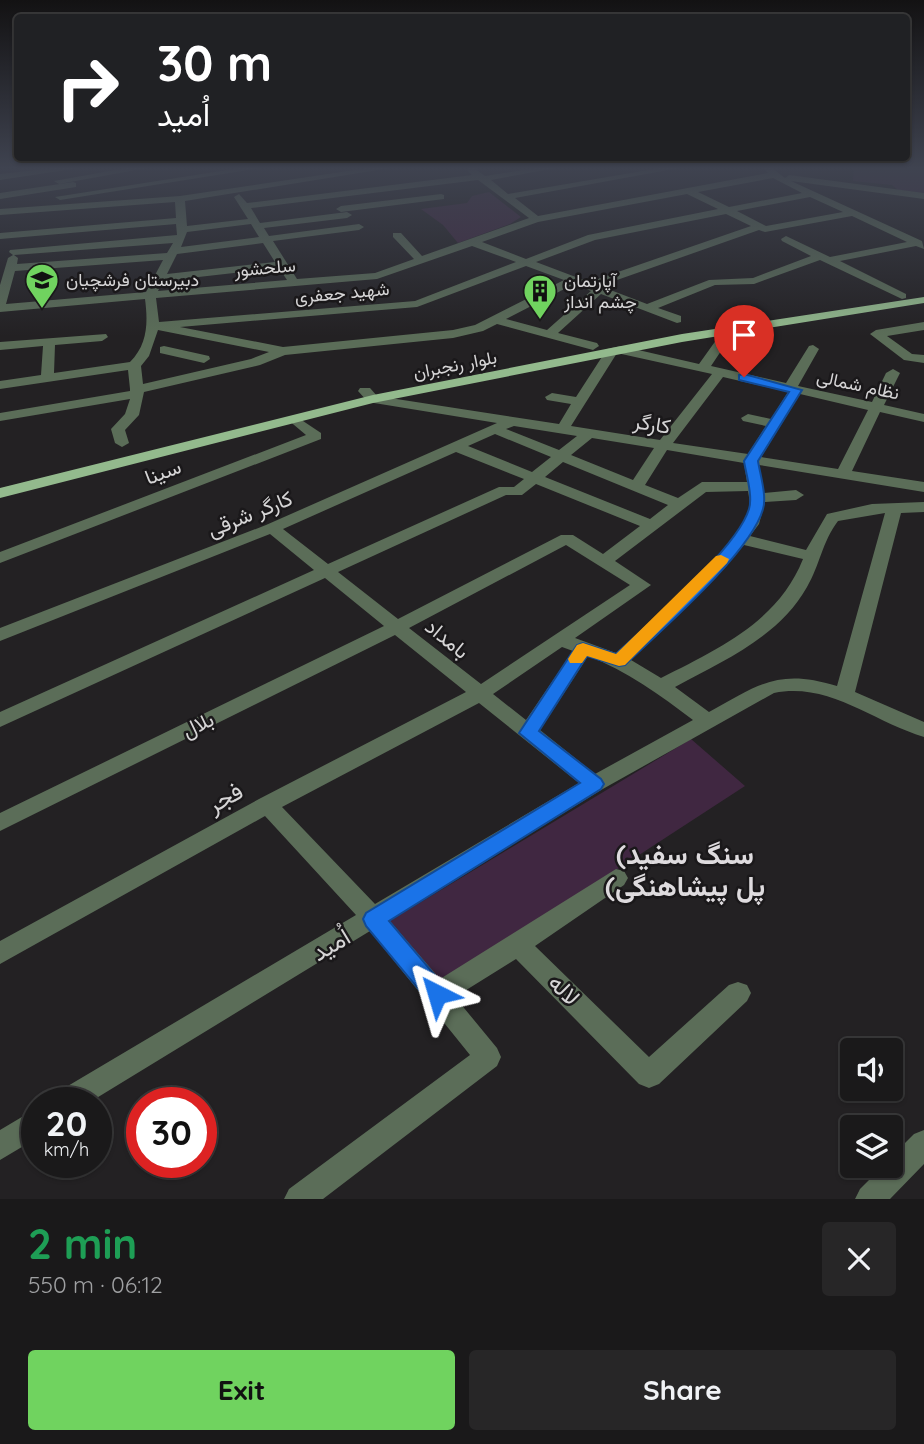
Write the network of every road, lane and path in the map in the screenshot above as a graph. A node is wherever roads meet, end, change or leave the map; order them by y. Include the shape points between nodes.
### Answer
1 (22, 224) edge
2 (182, 224) edge
3 (245, 224) edge
4 (256, 224) edge
5 (356, 224) edge
6 (522, 224) edge
7 (657, 224) edge
8 (752, 224) edge
9 (799, 224) edge
10 (879, 224) edge
11 (885, 224) edge
12 (758, 227) junction
13 (182, 230) junction
14 (19, 235) junction
15 (397, 235) dead end
16 (0, 236) edge
17 (267, 238) junction
18 (786, 239) dead end
19 (472, 242) junction
20 (922, 242) edge
21 (172, 253) junction
22 (825, 258) junction
23 (9, 261) edge
24 (421, 261) junction
25 (526, 263) junction
26 (283, 264) junction
27 (159, 278) junction
28 (573, 280) junction
29 (294, 283) junction
30 (594, 288) junction
31 (2, 290) edge
32 (924, 293) edge
33 (150, 295) junction
34 (902, 296) junction
35 (924, 300) edge
36 (0, 306) edge
37 (648, 308) junction
38 (677, 319) dead end
39 (495, 320) junction
40 (154, 326) junction
41 (924, 326) edge
42 (548, 334) junction
43 (204, 336) junction
44 (102, 337) dead end
45 (723, 340) dead end
46 (49, 342) junction
47 (0, 346) edge
48 (593, 346) junction
49 (813, 349) dead end
50 (164, 351) dead end
51 (283, 351) junction
52 (616, 351) junction
53 (179, 354) junction
54 (204, 359) dead end
55 (924, 359) edge
56 (134, 365) junction
57 (703, 368) junction
58 (720, 372) junction
59 (893, 373) dead end
60 (47, 377) junction
61 (0, 385) edge
62 (793, 389) junction
63 (137, 392) junction
64 (369, 395) junction
65 (552, 397) dead end
66 (581, 402) junction
67 (877, 407) junction
68 (0, 417) edge
69 (748, 418) dead end
70 (924, 418) edge
71 (294, 419) junction
72 (773, 424) junction
73 (504, 426) junction
74 (562, 430) junction
75 (588, 435) junction
76 (122, 443) dead end
77 (457, 447) junction
78 (662, 447) junction
79 (562, 456) junction
80 (751, 461) junction
81 (842, 475) junction
82 (534, 477) junction
83 (0, 482) edge
84 (636, 486) junction
85 (924, 487) edge
86 (755, 492) junction
87 (0, 493) edge
88 (796, 495) dead end
89 (679, 504) junction
90 (924, 507) edge
91 (894, 508) junction
92 (652, 525) junction
93 (272, 528) junction
94 (740, 539) junction
95 (814, 557) junction
96 (0, 558) edge
97 (603, 562) junction
98 (326, 571) junction
99 (397, 627) junction
100 (0, 635) edge
101 (562, 640) junction
102 (583, 649) junction
103 (619, 661) junction
104 (661, 686) junction
105 (478, 694) junction
106 (844, 697) junction
107 (0, 720) edge
108 (708, 721) junction
109 (924, 730) edge
110 (528, 733) junction
111 (594, 784) junction
112 (267, 805) junction
113 (0, 823) edge
114 (616, 878) dead end
115 (374, 919) junction
116 (516, 943) junction
117 (0, 953) edge
118 (737, 993) dead end
119 (437, 994) junction
120 (91, 1087) edge
121 (21, 1132) edge
122 (924, 1144) edge
123 (0, 1146) edge
124 (299, 1199) edge
125 (870, 1199) edge

1 - 14 street
2 - 13 street
3 - 13 street
4 - 17 street
5 - 17 street via 359,227
6 - 19 street, سلحشور
7 - 25 street, شهید جعفری via 592,237
8 - 12 street
9 - 12 street
10 - 20 street
11 - 20 street
12 - 30 street
13 - 14 street
13 - 21 street
13 - 23 street
14 - 16 street
14 - 23 street
15 - 24 street
17 - 21 street
17 - 26 street
18 - 22 street
19 - 24 street, سلحشور
19 - 25 street
20 - 22 street
21 - 23 street
21 - 27 street
22 - 34 street
22 - 37 street via 754,281 714,282
23 - 31 street
24 - 29 street, سلحشور via 377,276
25 - 28 street
25 - 40 street, شهید جعفری via 417,304
26 - 27 street
26 - 29 street
27 - 33 street
28 - 30 street
28 - 39 street
29 - 33 street, سلحشور
30 - 37 street
30 - 42 street
31 - 36 street
32 - 34 main road, بلوار رنجبران
33 - 36 street, سلحشور
33 - 40 street
34 - 48 main road, بلوار رنجبران
35 - 52 main road, بلوار رنجبران
37 - 38 street
39 - 42 street
39 - 51 street via 464,333
40 - 43 street
40 - 56 street via 143,356
41 - 55 street via 876,334 908,357
42 - 48 street
43 - 51 street
43 - 53 street
44 - 46 street
45 - 57 street
46 - 47 street
46 - 60 street
48 - 64 main road, بلوار رنجبران
49 - 62 street
50 - 53 street
51 - 63 street
52 - 57 street, نظام شمالی
52 - 64 main road, بلوار رنجبران
52 - 66 street
53 - 54 street
56 - 60 street
56 - 63 street
57 - 58 street, نظام شمالی
58 - 62 street, نظام شمالی
58 - 78 street
59 - 67 street
60 - 61 street
62 - 67 street, نظام شمالی
62 - 72 street
63 - 68 street
63 - 76 street via 136,408 117,431
64 - 71 main road, بلوار رنجبران
64 - 73 street, کارگر
64 - 83 main road, بلوار رنجبران
65 - 66 street
66 - 74 street
67 - 70 street, نظام شمالی
67 - 81 street
69 - 72 street
71 - 87 main road, بلوار رنجبران
71 - 96 street, سینا via 316,436
72 - 80 street
73 - 74 street, کارگر
73 - 77 street, کارگر شرقی
73 - 79 street
74 - 75 street, کارگر
75 - 78 street, کارگر
75 - 79 street
77 - 82 street
77 - 93 street, کارگر شرقی
78 - 80 street, کارگر
78 - 84 street
79 - 82 street
79 - 84 street
80 - 81 street, کارگر
80 - 86 street
81 - 85 street, کارگر
82 - 92 street
82 - 98 street via 517,492 504,490
84 - 89 street
86 - 88 street
86 - 89 street via 705,486
86 - 94 street via 756,513
89 - 92 street
90 - 91 street
91 - 95 street via 833,517
91 - 106 street
92 - 97 street
93 - 98 street, بامداد
93 - 100 street, کارگر شرقی
94 - 95 street
94 - 103 street
95 - 104 street via 780,612
97 - 99 street, بلال via 567,538
97 - 101 street, فجر via 642,585
98 - 99 street, بامداد
98 - 107 street
99 - 105 street, بامداد
99 - 113 street, بلال
101 - 102 street
101 - 105 street, فجر
102 - 103 street
102 - 110 street
103 - 104 street
104 - 108 street
105 - 110 street, بامداد
105 - 112 street, فجر
106 - 108 street, اُمید via 784,682
106 - 109 street, اُمید
108 - 111 street, اُمید
110 - 111 street, بامداد
111 - 115 street, اُمید
112 - 115 street
112 - 117 street, فجر
114 - 116 street
115 - 119 street
115 - 120 street, اُمید
116 - 118 street, لاله via 649,1075
116 - 119 street
119 - 124 street via 488,1057
121 - 123 street
122 - 125 street

